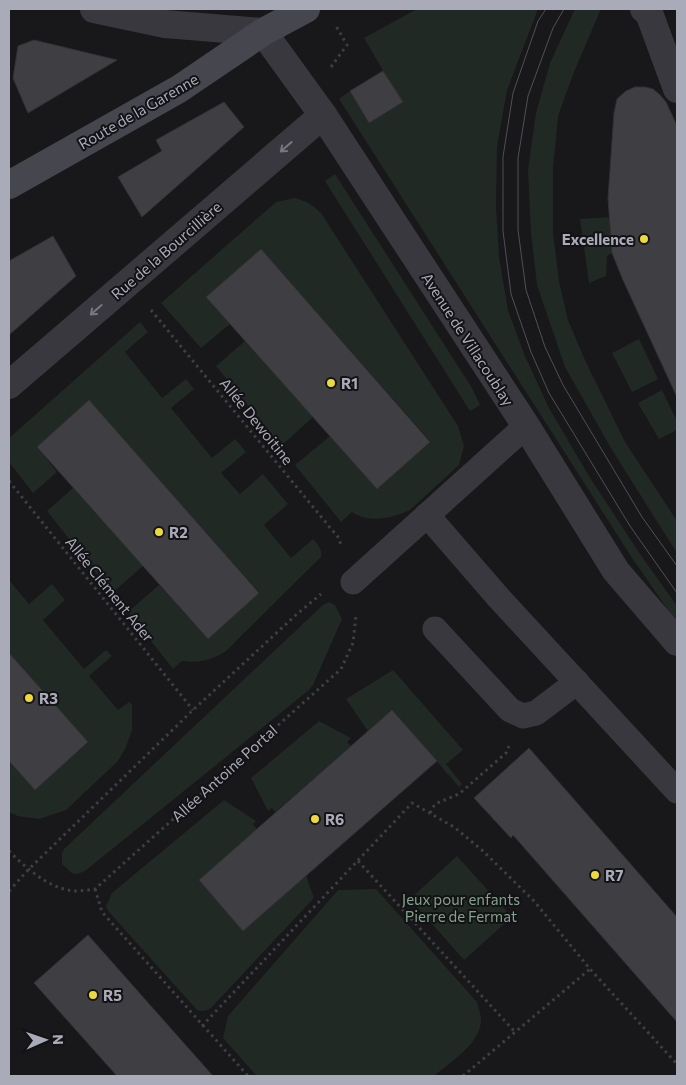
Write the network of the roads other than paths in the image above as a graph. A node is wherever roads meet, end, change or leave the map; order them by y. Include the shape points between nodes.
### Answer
1 (94, 9) edge
2 (248, 9) edge
3 (306, 9) edge
4 (644, 9) edge
5 (263, 32) junction
6 (677, 89) edge
7 (322, 115) junction
8 (9, 185) edge
9 (9, 385) edge
10 (526, 426) junction
11 (427, 515) junction
12 (353, 582) road end
13 (436, 628) dead end
14 (677, 642) edge
15 (577, 682) junction
16 (677, 791) edge

1 - 5 street via 165,24
2 - 5 street, Avenue de Villacoublay
3 - 5 main road, Route de la Garenne
4 - 6 street via 649,13
5 - 7 street, Avenue de Villacoublay
5 - 8 main road, Route de la Garenne via 179,89
7 -> 9 street, Rue de la Bourcillière
7 - 10 street, Avenue de Villacoublay
10 - 11 lane
10 - 14 street, Avenue de Villacoublay via 616,571
11 - 12 lane
11 - 15 lane
13 - 15 lane via 510,710 522,716 536,713
15 - 16 lane

